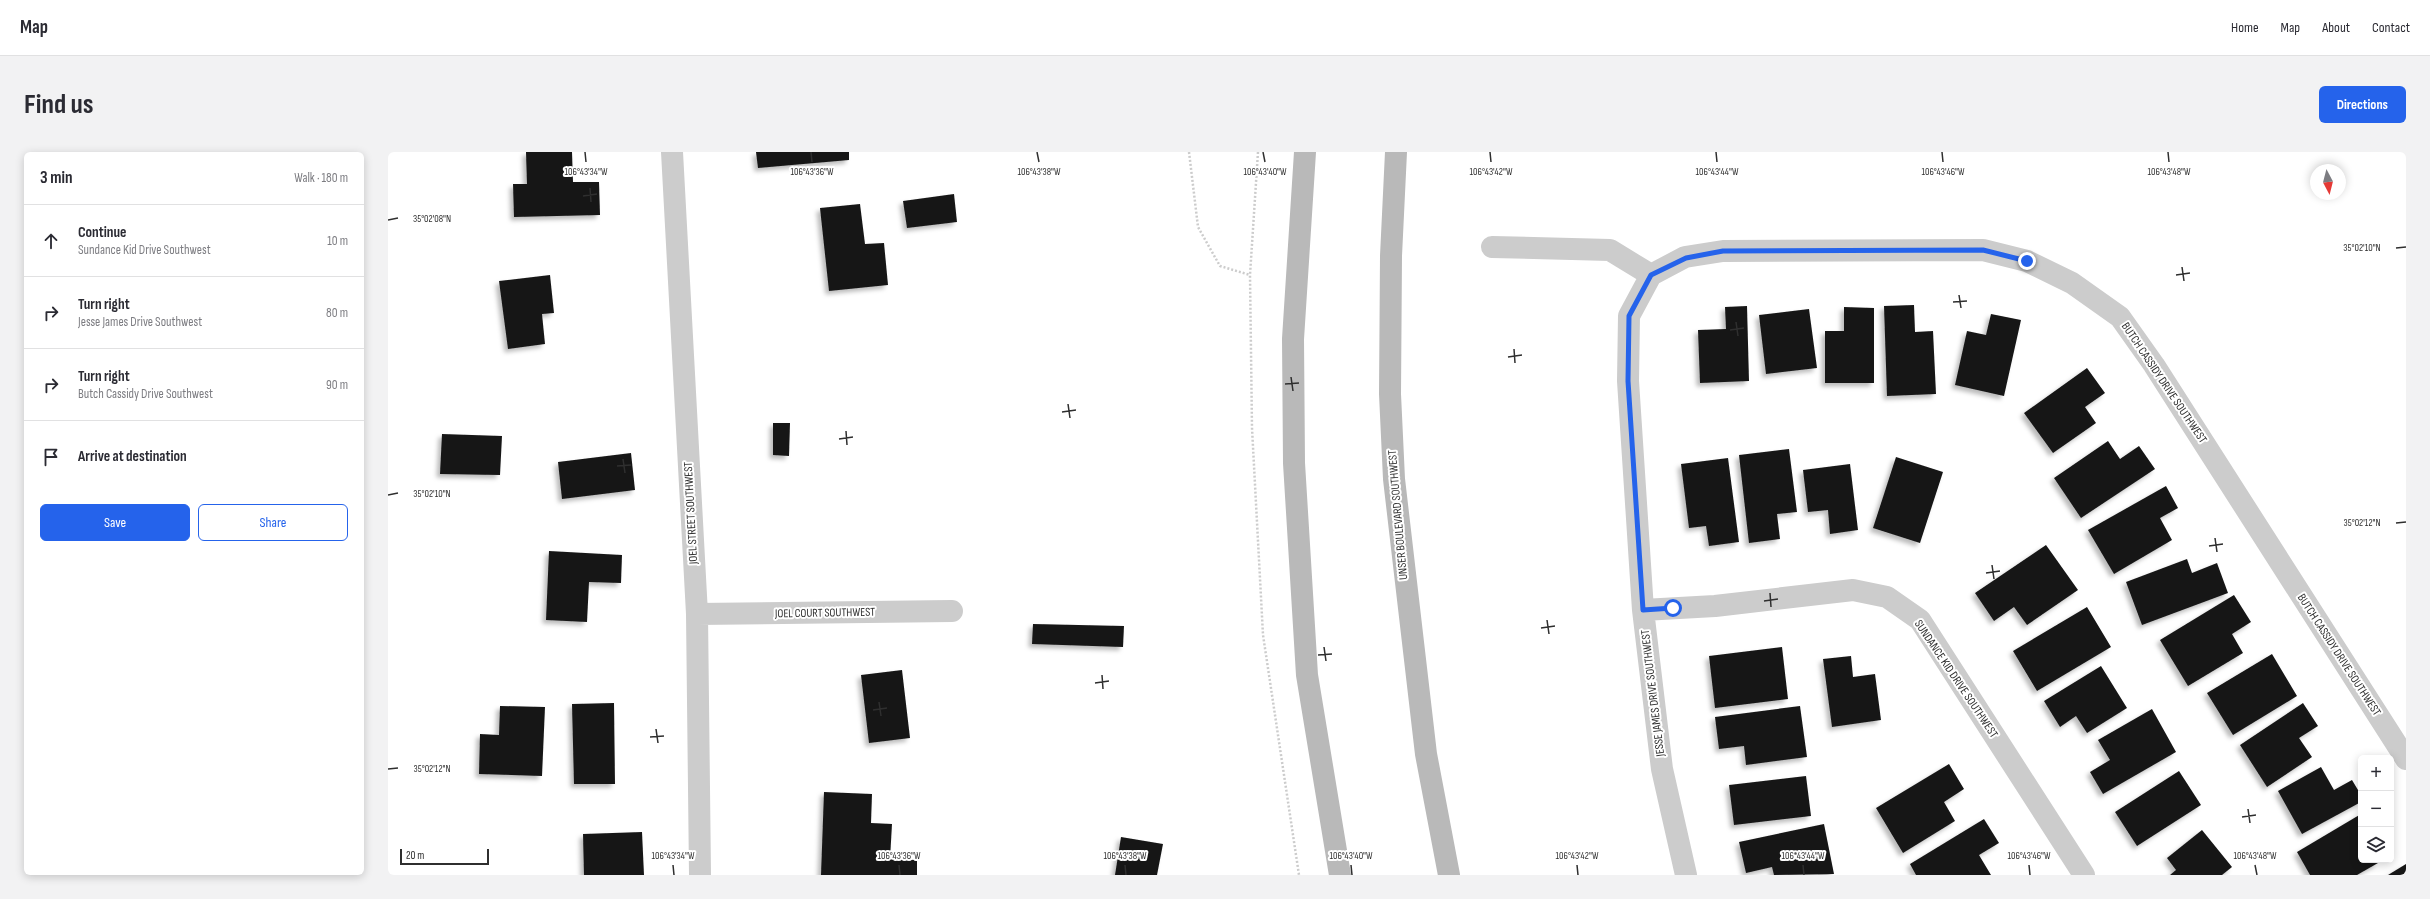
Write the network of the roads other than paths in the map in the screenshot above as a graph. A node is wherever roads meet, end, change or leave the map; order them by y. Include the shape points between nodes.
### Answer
1 (672, 152) edge
2 (1305, 152) edge
3 (1396, 152) edge
4 (1492, 247) dead end
5 (1651, 275) junction
6 (1643, 610) junction
7 (952, 611) dead end
8 (697, 614) junction
9 (2406, 759) edge
10 (700, 875) edge
11 (1340, 875) edge
12 (1449, 875) edge
13 (1686, 875) edge
14 (2084, 875) edge

1 - 8 street, JOEL STREET SOUTHWEST
2 - 11 main road via 1293,339 1294,463 1308,676
3 - 12 main road, UNSER BOULEVARD SOUTHWEST via 1390,394 1394,479 1426,754
4 - 5 street via 1610,250
5 - 6 street, JESSE JAMES DRIVE SOUTHWEST via 1629,316 1628,381
5 - 9 street, BUTCH CASSIDY DRIVE SOUTHWEST via 1686,258 1723,251 1983,250 2027,261 2072,283 2120,318 2154,365
6 - 13 street, JESSE JAMES DRIVE SOUTHWEST via 1662,769
6 - 14 street, SUNDANCE KID DRIVE SOUTHWEST via 1715,606 1853,590 1887,597 1920,620
7 - 8 street, JOEL COURT SOUTHWEST
8 - 10 street, JOEL STREET SOUTHWEST

